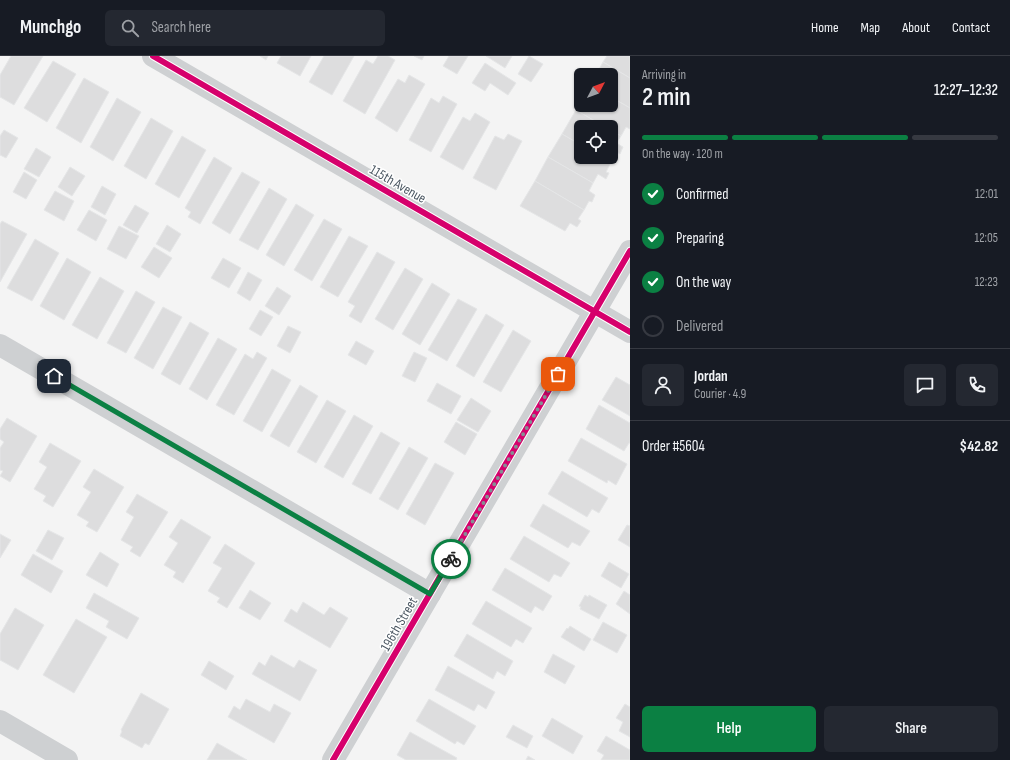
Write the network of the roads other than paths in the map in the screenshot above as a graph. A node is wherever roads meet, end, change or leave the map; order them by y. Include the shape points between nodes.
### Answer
1 (153, 56) edge
2 (630, 251) edge
3 (595, 312) junction
4 (630, 332) edge
5 (0, 344) edge
6 (430, 594) junction
7 (0, 721) edge
8 (67, 760) edge
9 (333, 760) edge

1 - 3 street, 115th Avenue
2 - 3 street, 196th Street
3 - 4 street, 115th Avenue
3 - 6 street, 196th Street
5 - 6 street
6 - 9 street, 196th Street
7 - 8 street

